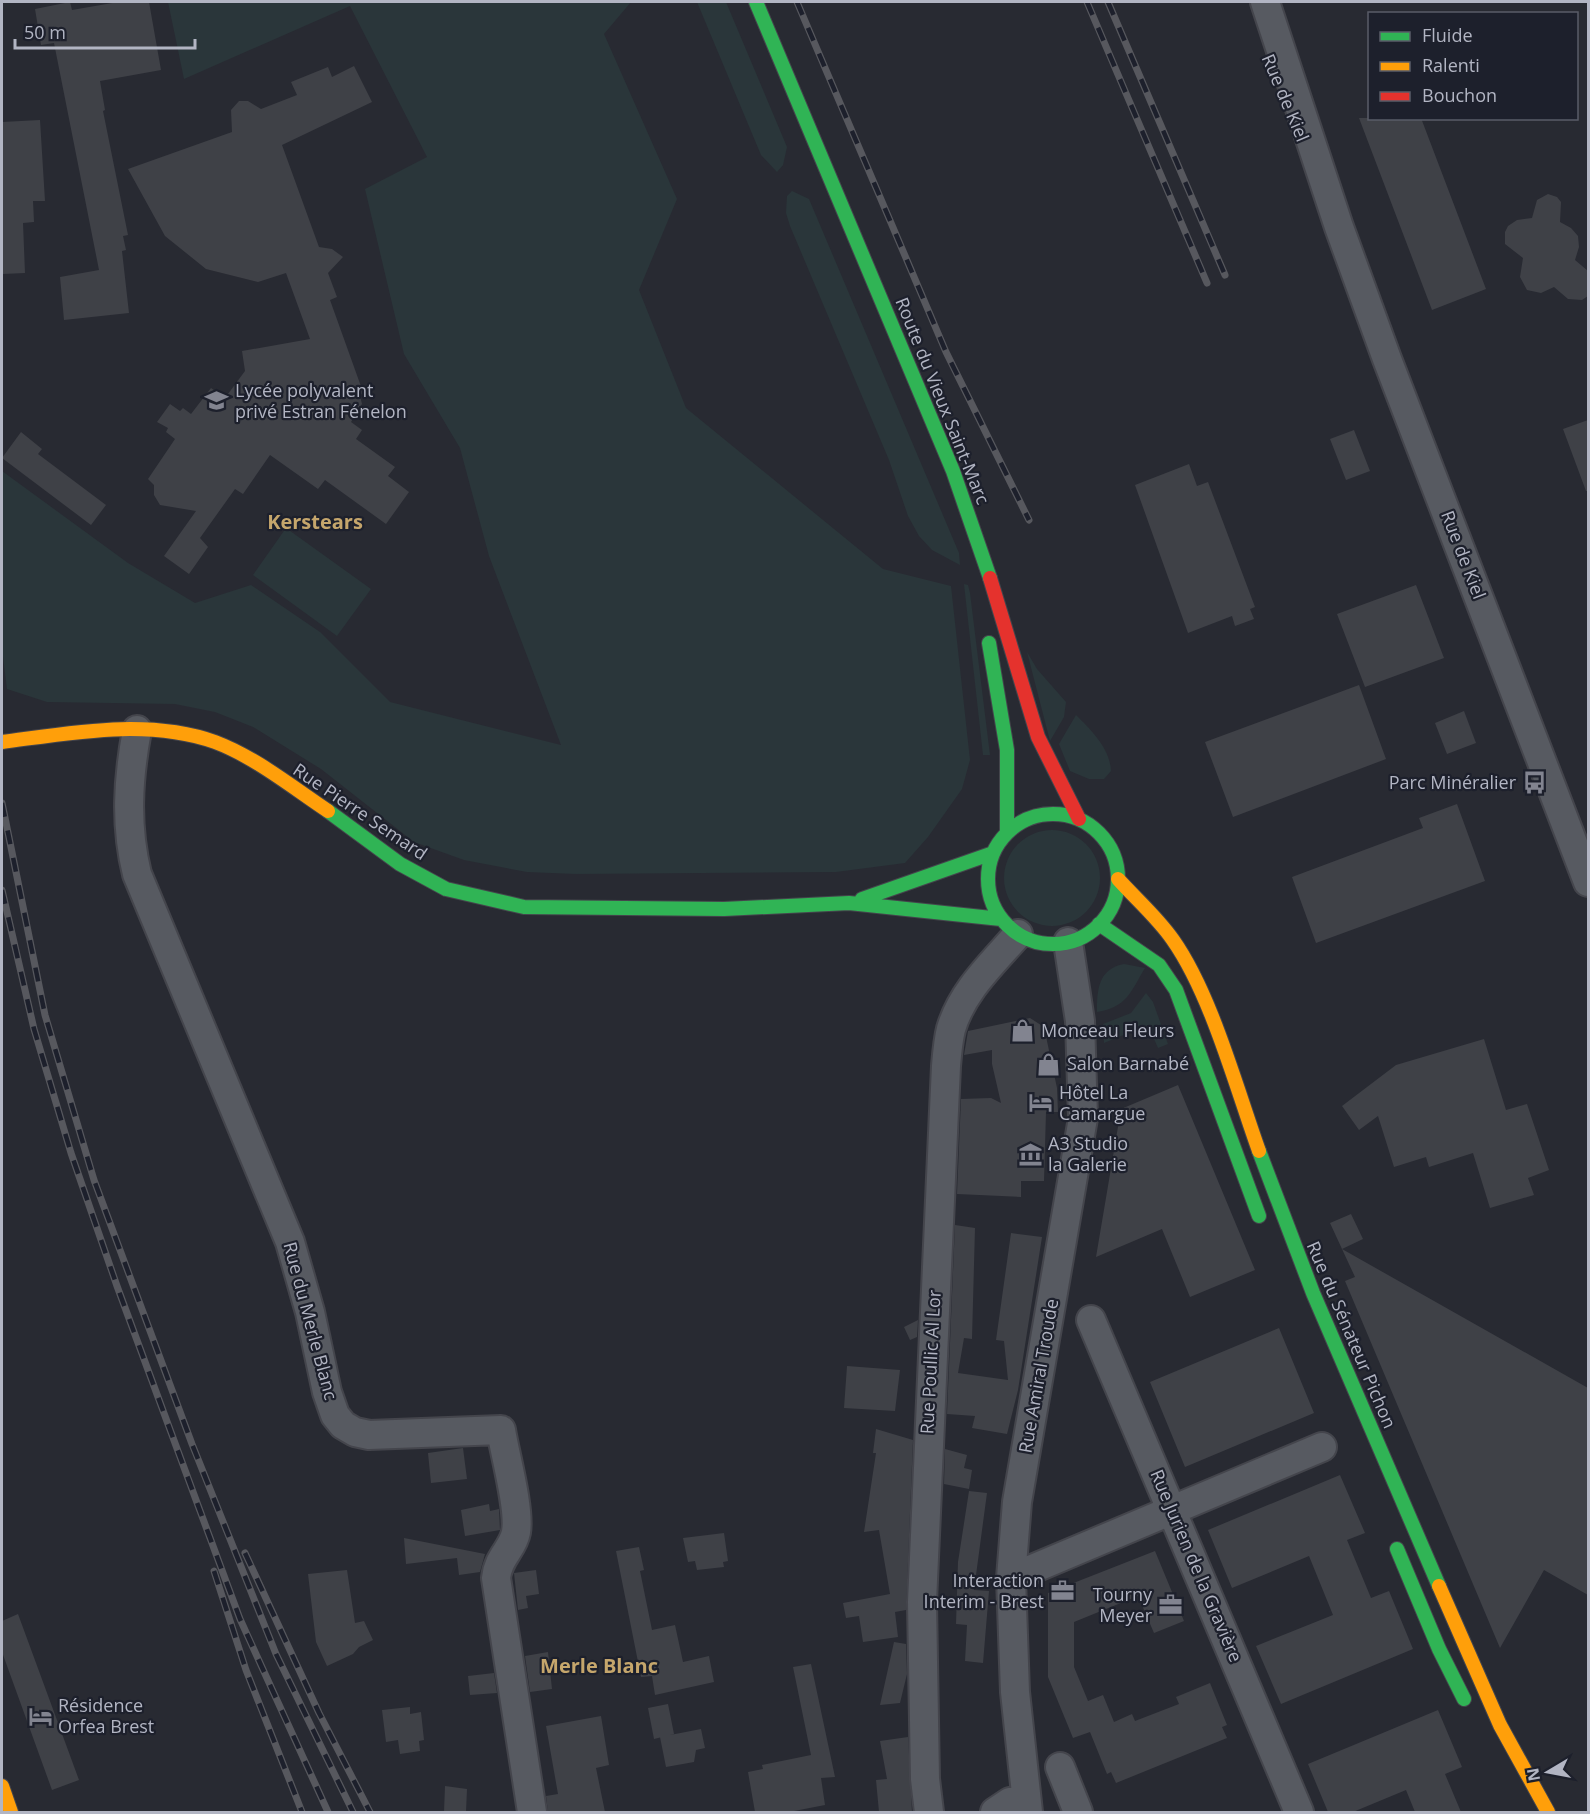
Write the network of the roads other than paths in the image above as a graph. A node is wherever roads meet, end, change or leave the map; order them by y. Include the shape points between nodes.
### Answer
1 (742, 2) edge
2 (756, 2) edge
3 (1244, 2) edge
4 (1265, 2) edge
5 (1340, 227) junction
6 (969, 560) dead end
7 (985, 625) dead end
8 (137, 730) junction
9 (2, 742) edge
10 (1079, 819) junction
11 (1007, 832) junction
12 (993, 853) junction
13 (1118, 879) junction
14 (1588, 882) edge
15 (849, 903) junction
16 (1100, 924) junction
17 (1010, 926) junction
18 (1068, 942) junction
19 (1266, 1233) dead end
20 (1091, 1320) dead end
21 (1322, 1447) dead end
22 (1172, 1509) junction
23 (1394, 1540) dead end
24 (1011, 1578) junction
25 (1470, 1711) dead end
26 (1060, 1767) dead end
27 (2, 1786) edge
28 (1027, 1806) edge
29 (11, 1812) edge
30 (532, 1812) edge
31 (929, 1812) edge
32 (994, 1812) edge
33 (1078, 1812) edge
34 (1299, 1812) edge
35 (1548, 1812) edge

1 - 6 main road, Route du Vieux Saint-Marc via 938,468
2 - 10 main road, Route du Vieux Saint-Marc via 953,471 1038,737
3 - 5 street, Rue de Kiel
4 - 5 street, Rue de Kiel
5 - 14 street, Rue de Kiel
7 - 11 main road via 1007,750
8 - 9 main road, Rue Pierre Semard via 96,730
8 - 15 main road, Rue Pierre Semard via 183,734 241,754 400,864 446,889 486,900 524,907 724,909
8 - 30 street, Rue du Merle Blanc via 128,793 130,847 137,874 290,1242 335,1415 343,1425 369,1435 501,1430 516,1532 497,1565 496,1578
10 - 11 main road via 1049,814 1019,823
10 - 13 main road via 1104,839 1112,852
11 - 12 main road
12 - 15 main road, Rue Pierre Semard
12 - 17 main road via 988,884 993,902
13 - 16 main road via 1112,903
13 - 35 main road, Rue du Sénateur Pichon via 1172,938 1186,960 1317,1304 1476,1676
15 - 17 main road, Rue Pierre Semard
16 - 18 main road
16 - 19 main road via 1159,965 1176,990
17 - 18 main road via 1042,943
17 - 31 street, Rue Poullic Al Lor via 959,1008 946,1066 922,1602
18 - 24 street, Rue Amiral Troude via 1080,1021 1083,1118 1017,1502
20 - 22 street, Rue Jurien de la Gravière
21 - 22 street
22 - 24 street
22 - 34 street, Rue Jurien de la Gravière
23 - 25 main road via 1439,1650
24 - 28 street, Rue Amiral Troude via 1015,1692
26 - 33 street
27 - 29 main road
28 - 32 street via 1011,1802

